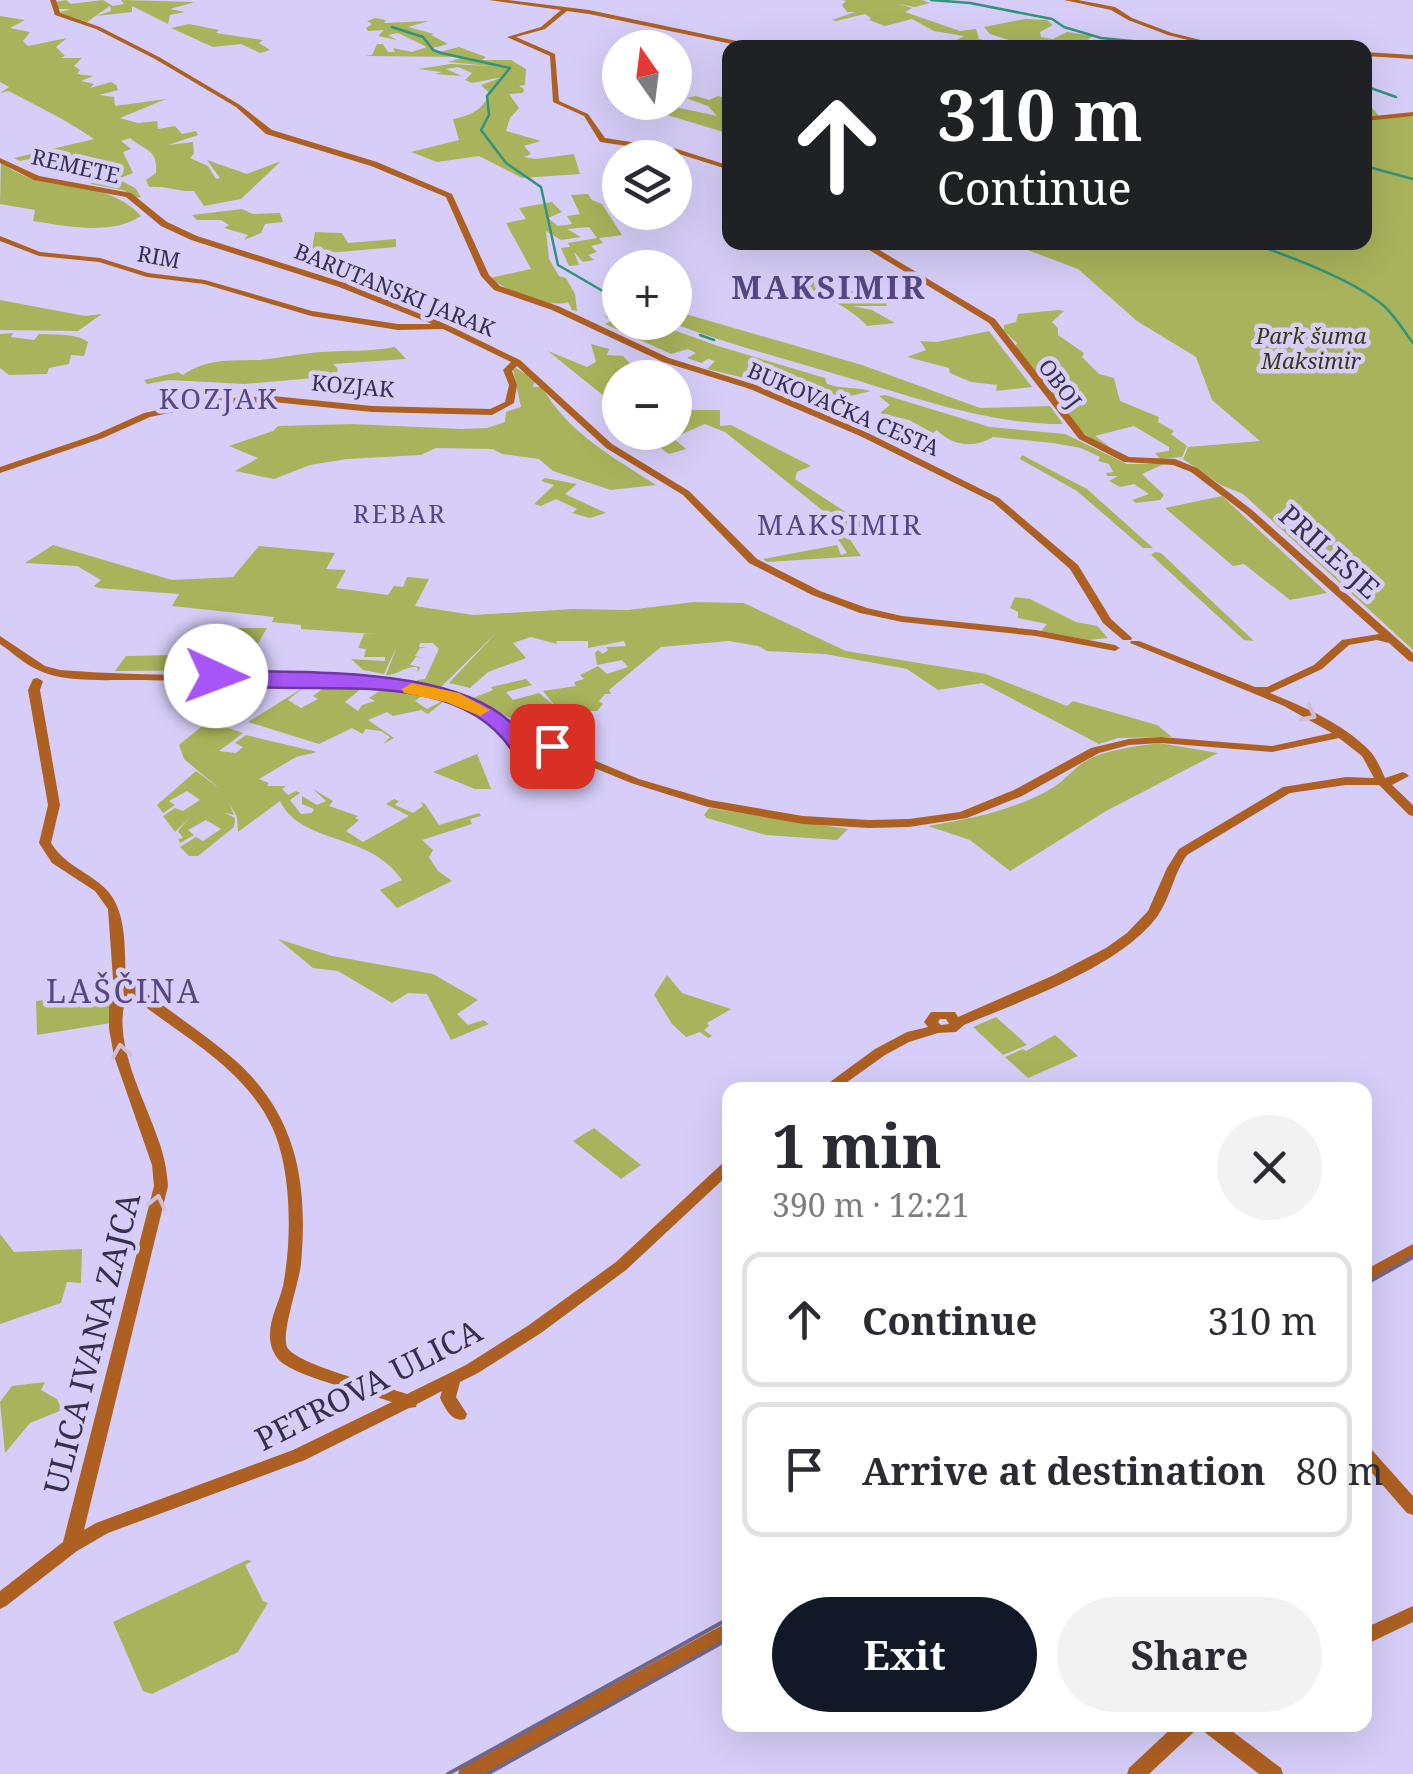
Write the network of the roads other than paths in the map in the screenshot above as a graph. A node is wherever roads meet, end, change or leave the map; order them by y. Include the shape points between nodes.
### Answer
1 (53, 0) edge
2 (492, 0) edge
3 (1067, 0) edge
4 (1080, 2) edge
5 (566, 9) junction
6 (723, 40) edge
7 (1196, 40) edge
8 (1372, 54) edge
9 (1413, 57) edge
10 (1413, 114) edge
11 (1372, 118) edge
12 (0, 160) edge
13 (722, 165) edge
14 (0, 238) edge
15 (194, 238) joint
16 (873, 250) edge
17 (443, 326) junction
18 (517, 362) junction
19 (0, 470) edge
20 (1249, 512) joint
21 (1376, 633) junction
22 (0, 639) edge
23 (1122, 643) junction
24 (28, 656) junction
25 (1413, 659) edge
26 (50, 673) junction
27 (35, 677) junction
28 (1271, 694) junction
29 (505, 724) junction
30 (1343, 734) junction
31 (532, 738) junction
32 (1374, 762) junction
33 (1413, 764) edge
34 (1403, 776) junction
35 (1346, 781) junction
36 (1383, 782) junction
37 (1400, 795) junction
38 (1413, 812) edge
39 (125, 984) junction
40 (837, 1082) edge
41 (722, 1172) edge
42 (1413, 1250) edge
43 (1372, 1273) edge
44 (452, 1380) junction
45 (373, 1386) junction
46 (410, 1402) junction
47 (459, 1414) dead end
48 (374, 1420) junction
49 (1372, 1462) edge
50 (84, 1498) junction
51 (1413, 1508) edge
52 (116, 1523) junction
53 (71, 1546) junction
54 (0, 1600) edge
55 (1413, 1614) edge
56 (722, 1633) edge
57 (1372, 1634) edge
58 (1181, 1732) edge
59 (1219, 1732) edge
60 (467, 1774) edge
61 (1136, 1774) edge
62 (1274, 1774) edge

1 - 23 street, BUKOVAČKA CESTA via 57,14 160,59 269,132 367,161 446,194 486,278 502,291 678,364 753,387 996,500 1081,575
2 - 5 street
3 - 4 street
4 - 7 street
5 - 6 street
5 - 13 street via 543,28 510,38 552,55 556,102 586,115 604,140 677,150
8 - 9 street
10 - 11 street
12 - 15 street, REMETE via 37,178 128,195
14 - 17 street, RIM via 39,254 205,282 310,313 398,327
15 - 17 street, BARUTANSKI JARAK
16 - 20 street, OBOJ via 992,321 1082,437 1126,460 1185,464
17 - 18 street, BARUTANSKI JARAK
18 - 19 street, KOZJAK via 507,370 510,402 496,412 238,399 156,412
18 - 23 street, BARUTANSKI JARAK via 596,436 686,493 775,575 883,616
20 - 21 street, PRILESJE
21 - 25 street, PRILESJE
21 - 28 street via 1342,644 1322,665
22 - 24 street
23 - 28 street
24 - 26 street
24 - 27 street
26 - 27 street
26 - 29 street via 392,686 452,697
27 - 39 street, ULICA IVANA ZAJCA via 54,805 45,843 114,909 117,972
28 -> 30 street
29 - 31 street
29 - 31 street via 526,746
30 - 31 street via 1272,749 1128,742 1087,754 984,808 936,820 870,824 708,803
30 - 32 street
32 - 35 street via 1372,776
32 - 36 street
33 - 34 street
34 - 36 street
34 - 37 street
35 - 36 street
35 - 40 street via 1280,793 1212,832 1178,858 1157,907 1138,930 1055,978 954,1020 951,1029 935,1027 880,1052
36 - 37 street
37 - 38 street
39 - 45 street via 233,1067 280,1127 294,1213 281,1351 294,1363
50 -> 39 street, ULICA IVANA ZAJCA via 161,1186 120,1050 116,998
41 - 44 street, PETROVA ULICA via 621,1266
42 - 43 street
44 - 46 street, PETROVA ULICA
44 - 47 street via 448,1398
45 - 46 street
45 - 48 street via 381,1399
46 - 48 street, PETROVA ULICA
48 - 52 street, PETROVA ULICA via 259,1472
49 - 51 street
50 - 52 street via 91,1516
50 - 53 street, ULICA IVANA ZAJCA
52 - 53 street, PETROVA ULICA
53 - 54 street, PETROVA ULICA
55 - 57 street
56 - 60 street
58 - 61 street
59 - 62 street

